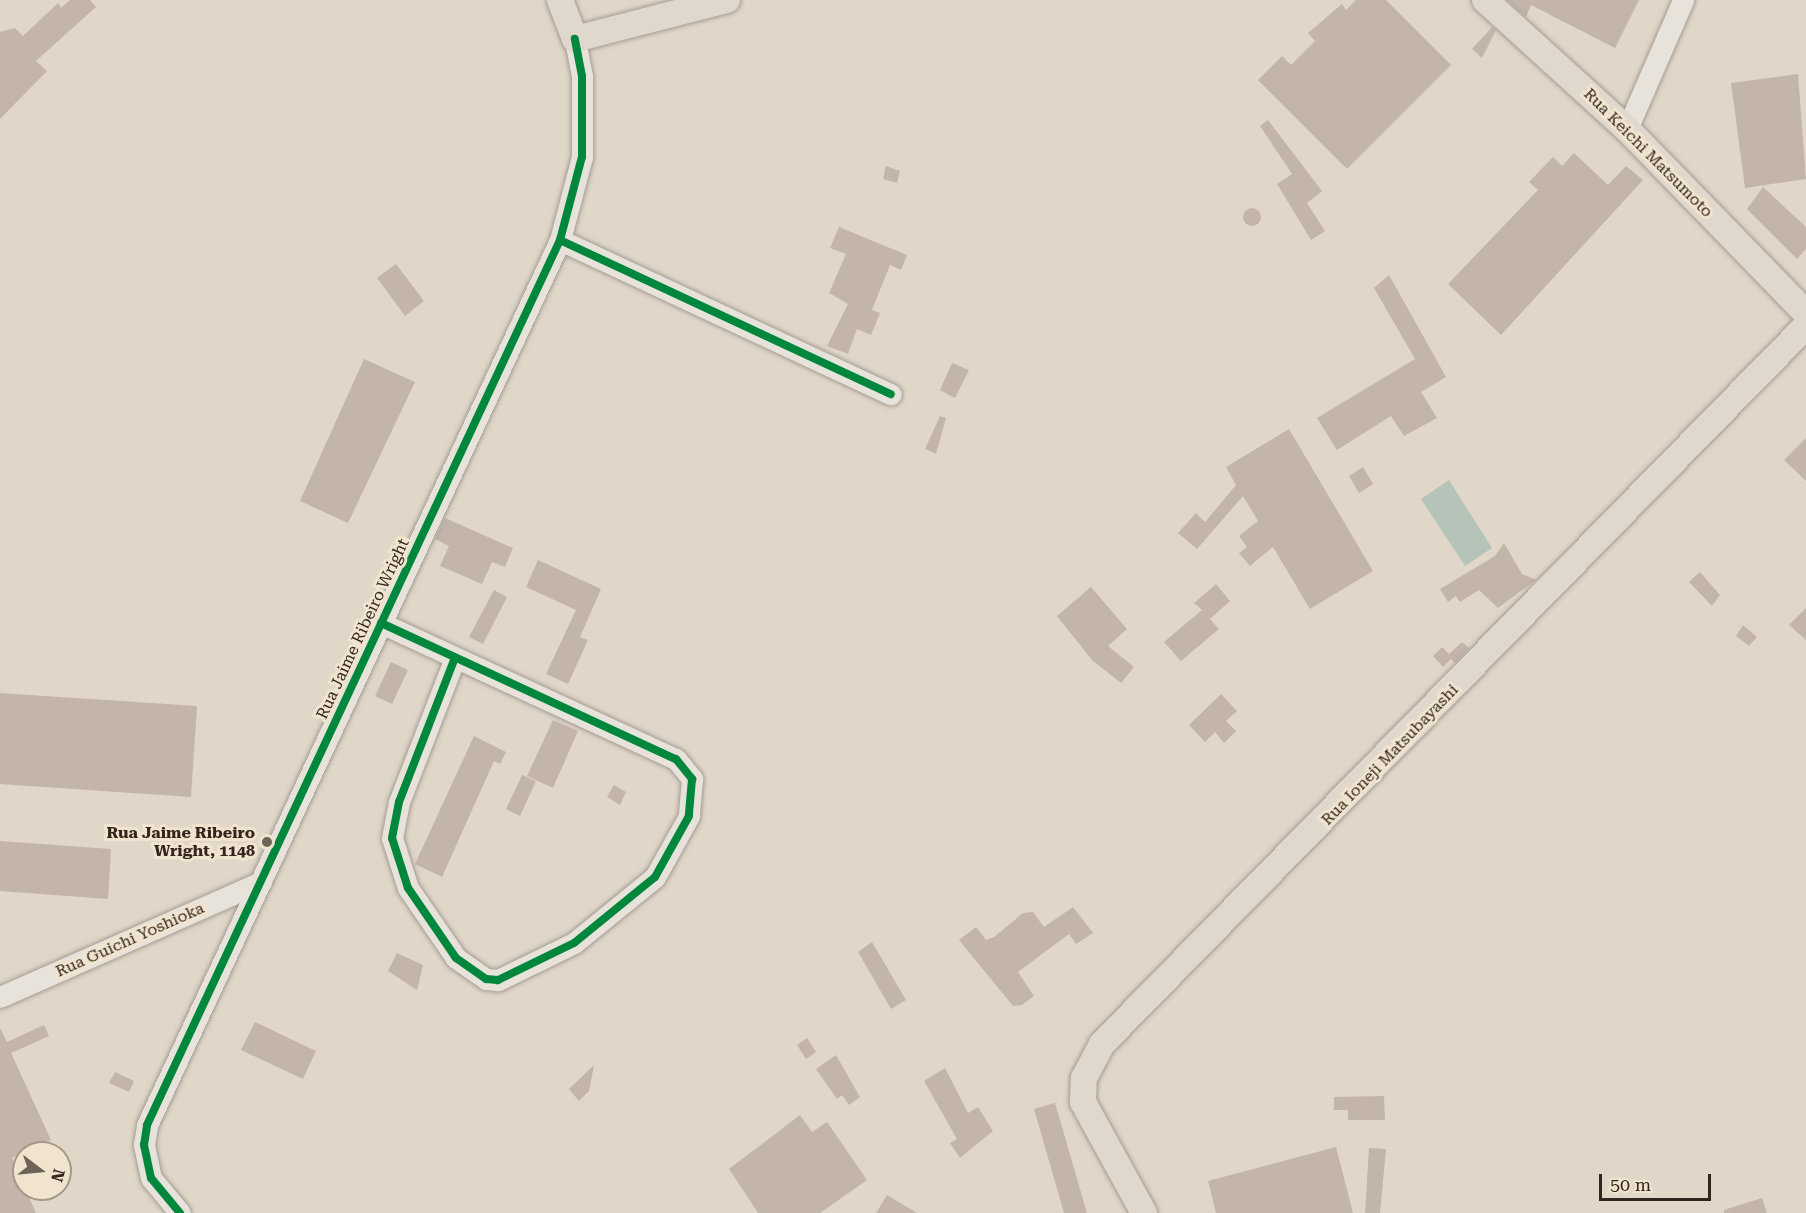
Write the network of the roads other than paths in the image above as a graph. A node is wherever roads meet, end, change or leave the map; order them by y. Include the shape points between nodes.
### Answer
1 (560, 0) edge
2 (727, 0) edge
3 (1485, 0) edge
4 (1683, 0) edge
5 (575, 39) junction
6 (1627, 129) junction
7 (560, 240) junction
8 (1806, 313) edge
9 (1806, 326) edge
10 (891, 394) dead end
11 (381, 623) junction
12 (454, 660) junction
13 (261, 882) junction
14 (0, 997) edge
15 (180, 1213) edge
16 (1144, 1213) edge

1 - 5 main road, Rua Jaime Ribeiro Wright
2 - 5 main road
3 - 6 main road, Rua Keichi Matsumoto
4 - 6 street
5 - 7 street, Rua Jaime Ribeiro Wright via 582,76 582,157
6 - 8 main road, Rua Keichi Matsumoto
7 - 10 street
7 - 11 street, Rua Jaime Ribeiro Wright
9 - 16 main road, Rua Ioneji Matsubayashi via 1097,1051 1084,1078 1083,1102
11 - 12 street
11 - 13 street, Rua Jaime Ribeiro Wright
12 - 12 street via 676,759 692,779 689,816 655,877 574,943 498,980 486,979 456,958 408,888 392,838 399,802
13 - 14 street, Rua Guichi Yoshioka
13 - 15 street, Rua Jaime Ribeiro Wright via 147,1125 144,1145 151,1178

